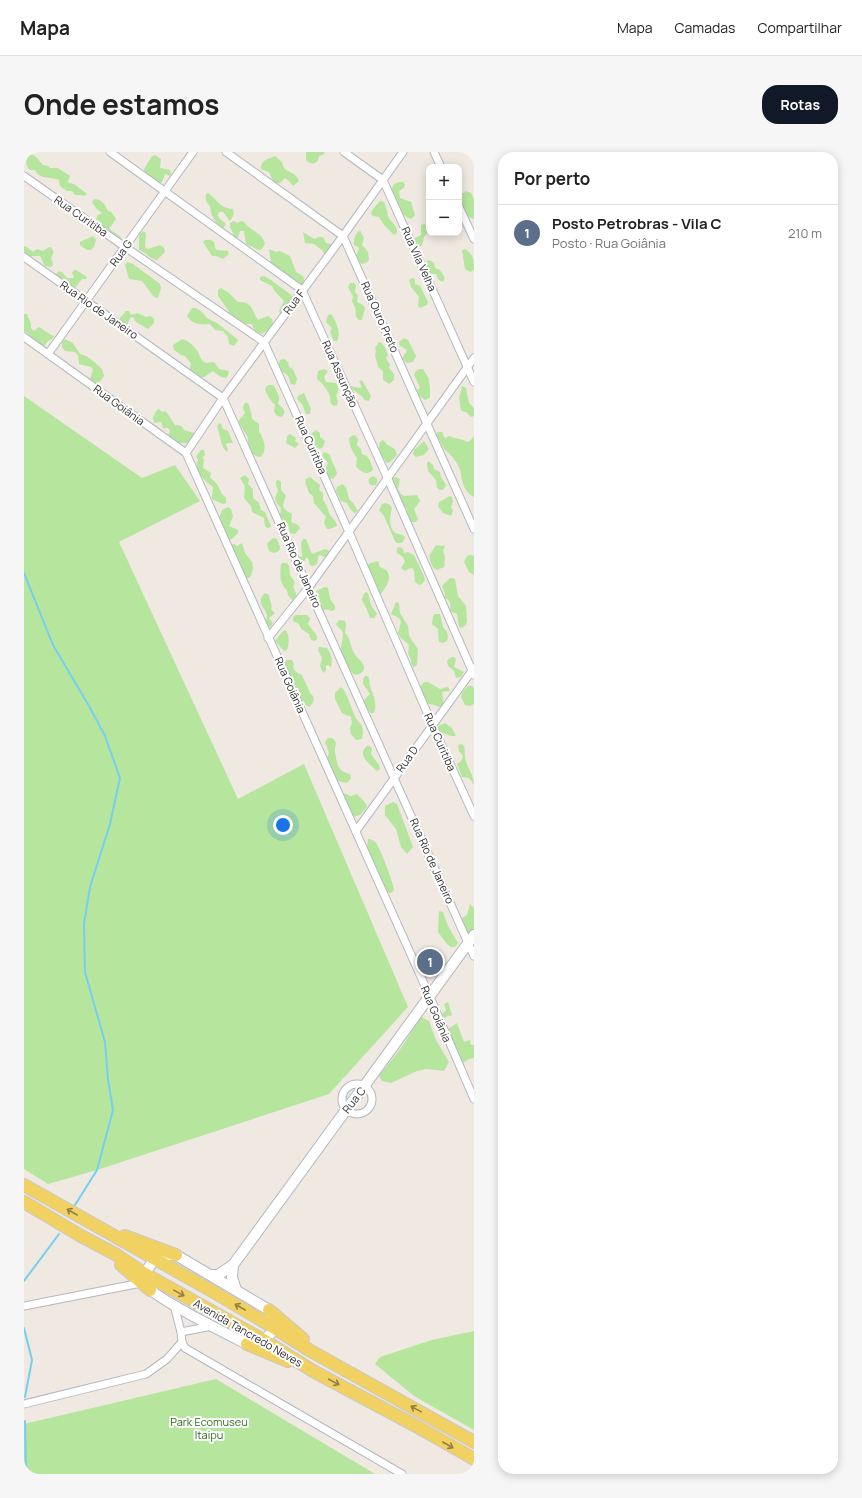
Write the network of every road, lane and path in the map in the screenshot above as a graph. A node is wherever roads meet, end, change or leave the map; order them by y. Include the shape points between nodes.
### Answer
1 (110, 152) edge
2 (192, 152) edge
3 (226, 152) edge
4 (344, 152) edge
5 (403, 152) edge
6 (434, 152) edge
7 (440, 164) edge
8 (24, 176) edge
9 (383, 180) junction
10 (164, 191) junction
11 (462, 213) edge
12 (343, 236) junction
13 (474, 240) edge
14 (125, 247) junction
15 (24, 257) edge
16 (302, 290) junction
17 (87, 301) junction
18 (24, 337) edge
19 (264, 342) junction
20 (48, 354) junction
21 (474, 358) edge
22 (467, 367) junction
23 (474, 382) edge
24 (223, 398) junction
25 (427, 423) junction
26 (186, 453) junction
27 (387, 477) junction
28 (474, 529) edge
29 (350, 532) junction
30 (309, 587) junction
31 (268, 638) junction
32 (473, 671) edge
33 (432, 724) junction
34 (394, 777) junction
35 (474, 816) edge
36 (356, 831) junction
37 (471, 939) edge
38 (474, 956) edge
39 (430, 997) junction
40 (366, 1086) junction
41 (474, 1099) edge
42 (346, 1110) junction
43 (24, 1185) edge
44 (24, 1202) edge
45 (91, 1223) junction
46 (176, 1256) junction
47 (154, 1260) junction
48 (233, 1265) junction
49 (210, 1275) junction
50 (145, 1282) junction
51 (236, 1290) junction
52 (174, 1305) junction
53 (24, 1306) edge
54 (268, 1310) junction
55 (213, 1326) junction
56 (273, 1327) junction
57 (181, 1332) junction
58 (265, 1340) junction
59 (182, 1342) junction
60 (247, 1344) junction
61 (323, 1357) junction
62 (313, 1371) junction
63 (24, 1404) edge
64 (474, 1442) edge
65 (474, 1459) edge
66 (402, 1474) edge

1 - 10 street, Rua Assunção
2 - 10 street, Rua G
3 - 12 street
4 - 9 street
5 - 9 street, Rua F
6 - 7 street
8 - 14 street, Rua Curitiba
9 - 12 street, Rua F
9 - 22 street, Rua Vila Velha
10 - 14 street, Rua G
10 - 16 street, Rua Assunção
11 - 13 street
12 - 16 street, Rua F
12 - 25 street, Rua Ouro Preto
14 - 17 street, Rua G
14 - 19 street, Rua Curitiba
15 - 17 street, Rua Rio de Janeiro
16 - 19 street, Rua F
16 - 27 street, Rua Assunção
17 - 20 street, Rua G
17 - 24 street, Rua Rio de Janeiro
18 - 20 street, Rua Goiânia
19 - 24 street, Rua F
19 - 29 street, Rua Curitiba
20 - 26 street, Rua Goiânia
21 - 22 street
22 - 23 street, Rua Vila Velha
22 - 25 street
24 - 26 street, Rua F
24 - 30 street, Rua Rio de Janeiro
25 - 27 street
25 - 28 street, Rua Ouro Preto
26 - 31 street, Rua Goiânia
27 - 29 street
27 - 32 street, Rua Assunção
29 - 30 street
29 - 33 street, Rua Curitiba
30 - 31 street
30 - 34 street, Rua Rio de Janeiro
31 - 36 street, Rua Goiânia
32 - 33 street, Rua D
33 - 34 street, Rua D
33 - 35 street, Rua Curitiba
34 - 36 street, Rua D
34 - 37 street, Rua Rio de Janeiro
36 - 39 street, Rua Goiânia
37 - 38 street, Rua Rio de Janeiro
37 - 39 street, Rua C
39 - 40 street, Rua C
39 - 41 street, Rua Goiânia
40 - 42 street, Rua C
40 - 42 street via 373,1097 370,1107 357,1114
42 - 48 street, Rua C
45 -> 43 main road, Avenida Tancredo Neves
44 - 50 main road, Avenida Tancredo Neves via 81,1236
45 - 46 main road
45 - 47 main road, Avenida Tancredo Neves
46 - 47 street via 162,1256
46 - 49 street
47 - 50 street
56 -> 47 main road, Avenida Tancredo Neves
48 - 49 street, Rua C via 218,1275
48 - 51 street via 232,1277
49 - 51 street
50 - 52 street
50 - 53 street
50 -> 58 main road, Avenida Tancredo Neves
51 - 54 street
52 - 55 street
52 - 57 street
54 - 56 street via 272,1315
54 - 61 main road
55 - 57 street
55 - 60 street
56 - 58 street
56 - 61 main road, Avenida Tancredo Neves
57 - 59 street
58 - 60 street
58 - 62 main road, Avenida Tancredo Neves
59 - 63 street via 167,1359 146,1374
59 - 66 street via 192,1353
60 - 62 main road
64 -> 61 main road, Avenida Tancredo Neves
62 -> 65 main road, Avenida Tancredo Neves

